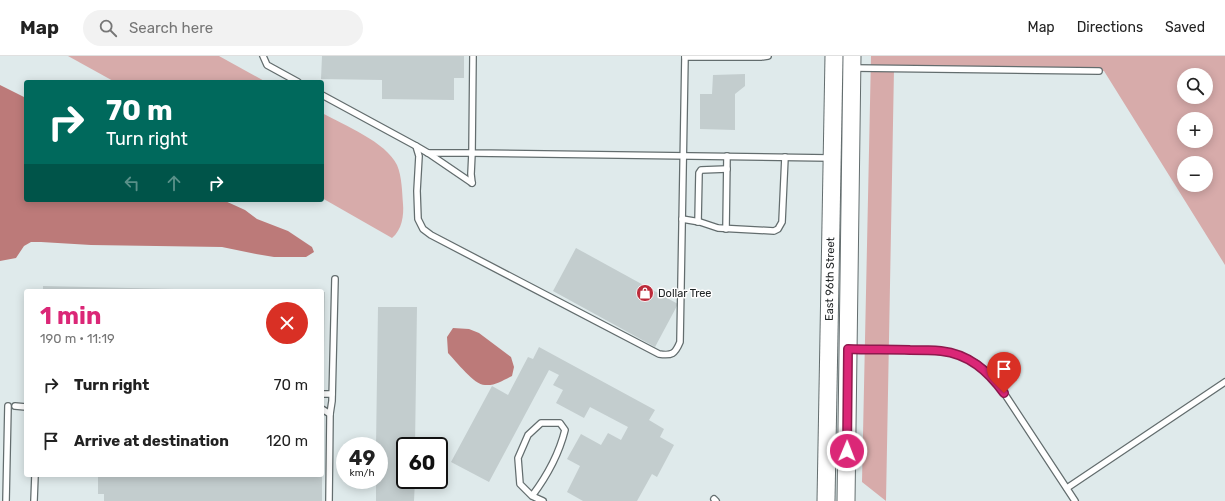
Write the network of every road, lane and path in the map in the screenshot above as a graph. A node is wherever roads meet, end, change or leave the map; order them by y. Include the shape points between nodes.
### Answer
1 (263, 56) edge
2 (473, 56) edge
3 (768, 56) edge
4 (834, 56) edge
5 (685, 57) edge
6 (852, 62) edge
7 (1099, 71) dead end
8 (294, 80) edge
9 (324, 96) edge
10 (416, 146) junction
11 (428, 153) junction
12 (472, 154) junction
13 (683, 155) junction
14 (727, 156) junction
15 (785, 157) junction
16 (832, 158) junction
17 (727, 169) junction
18 (682, 219) junction
19 (698, 222) junction
20 (726, 229) junction
21 (831, 236) junction
22 (335, 279) dead end
23 (848, 349) junction
24 (1225, 382) edge
25 (324, 394) edge
26 (332, 394) junction
27 (332, 401) junction
28 (8, 406) dead end
29 (16, 406) dead end
30 (24, 407) edge
31 (324, 408) edge
32 (324, 410) edge
33 (330, 414) junction
34 (35, 477) edge
35 (1067, 488) junction
36 (532, 496) junction
37 (6, 501) edge
38 (34, 501) edge
39 (329, 501) edge
40 (543, 501) edge
41 (826, 501) edge
42 (846, 501) edge
43 (1075, 501) edge

1 - 8 lane via 267,65
2 - 12 lane
3 - 5 lane
4 - 16 main road, East 96th Street
5 - 13 lane
6 - 7 lane
6 - 23 main road, East 96th Street
9 - 10 lane
10 - 11 lane
10 - 18 lane via 419,156 418,219 423,229 431,236 659,354 669,355 676,351 680,342
11 - 12 lane
11 - 12 lane via 472,183
12 - 13 lane
13 - 14 lane
13 - 18 lane
14 - 15 lane
14 - 17 lane
15 - 16 lane
15 - 20 lane via 781,226 774,231
16 - 21 main road, East 96th Street
17 - 19 lane via 701,170 699,173
17 - 20 lane
18 - 19 lane
19 - 20 lane
21 - 23 main road via 838,279 838,343 840,347
21 - 41 main road, East 96th Street
22 - 26 lane
23 - 35 lane via 941,351 968,359 993,378
23 - 42 main road, East 96th Street
24 - 35 lane
25 - 26 lane
26 - 27 lane
27 - 31 lane
27 - 33 lane
28 - 37 lane
29 - 30 lane
32 - 33 lane
33 - 39 lane
34 - 38 lane
35 - 43 lane
36 - 36 lane via 520,484 518,458 528,435 542,423 560,423 565,430 561,446
36 - 40 lane

